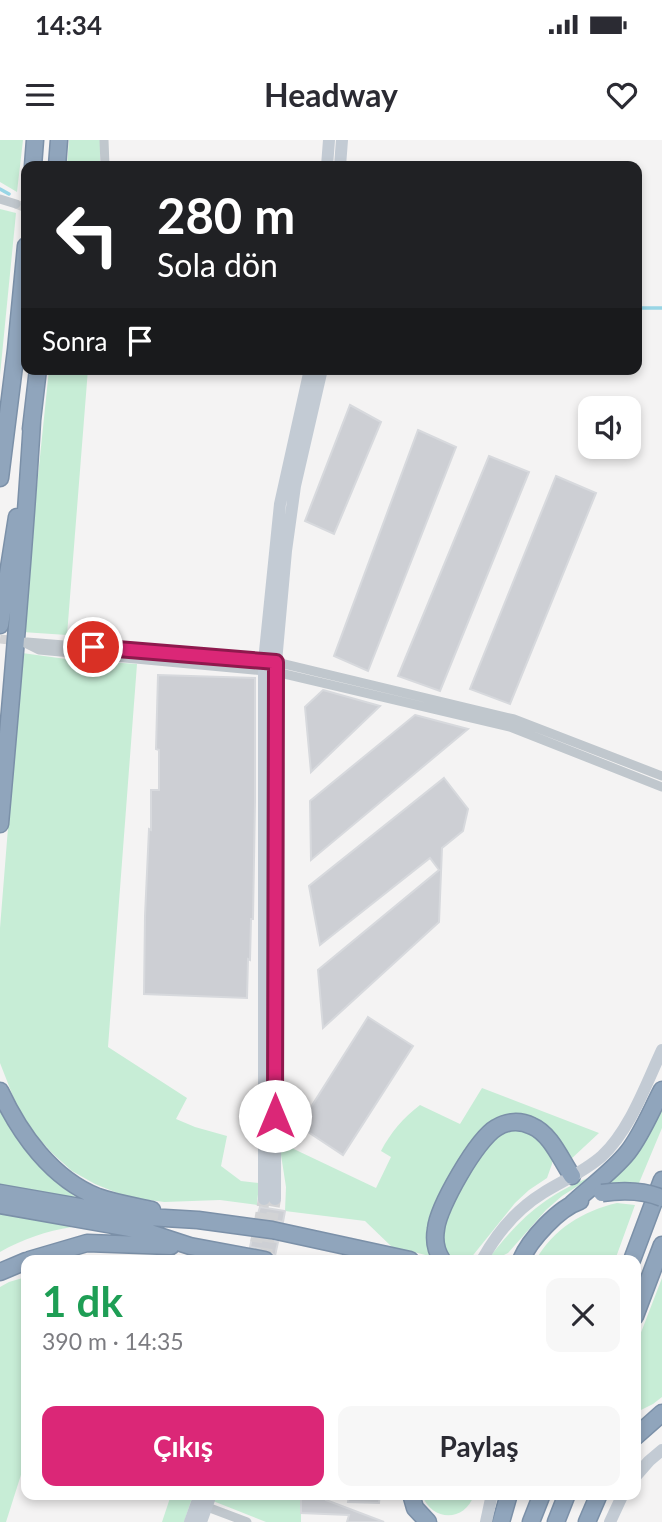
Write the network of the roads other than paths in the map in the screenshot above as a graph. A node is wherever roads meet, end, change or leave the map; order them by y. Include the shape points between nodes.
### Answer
1 (35, 140) edge
2 (59, 140) edge
3 (104, 140) edge
4 (329, 140) edge
5 (342, 140) edge
6 (33, 161) edge
7 (57, 161) edge
8 (105, 161) edge
9 (327, 161) edge
10 (340, 161) edge
11 (0, 199) edge
12 (16, 204) tunnel mouth
13 (21, 298) edge
14 (37, 375) edge
15 (309, 375) edge
16 (321, 375) edge
17 (32, 421) junction
18 (0, 478) edge
19 (0, 625) edge
20 (270, 666) junction
21 (662, 776) edge
22 (662, 787) edge
23 (0, 824) edge
24 (662, 1049) edge
25 (662, 1066) edge
26 (662, 1090) edge
27 (0, 1091) edge
28 (572, 1176) junction
29 (662, 1180) edge
30 (0, 1193) edge
31 (662, 1198) edge
32 (270, 1199) tunnel mouth
33 (572, 1204) junction
34 (0, 1205) edge
35 (198, 1220) junction
36 (662, 1245) edge
37 (190, 1246) junction
38 (48, 1255) edge
39 (238, 1255) edge
40 (387, 1255) edge
41 (439, 1255) edge
42 (487, 1255) edge
43 (489, 1255) edge
44 (522, 1255) edge
45 (634, 1255) edge
46 (21, 1264) edge
47 (0, 1272) edge
48 (641, 1299) edge
49 (662, 1413) edge
50 (641, 1421) edge
51 (641, 1432) edge
52 (662, 1450) edge
53 (641, 1470) edge
54 (204, 1500) edge
55 (413, 1500) edge
56 (483, 1500) edge
57 (491, 1500) edge
58 (507, 1500) edge
59 (540, 1500) edge
60 (565, 1500) edge
61 (596, 1500) edge
62 (620, 1500) edge
63 (190, 1522) edge
64 (201, 1522) edge
65 (247, 1522) edge
66 (428, 1522) edge
67 (478, 1522) edge
68 (486, 1522) edge
69 (501, 1522) edge
70 (531, 1522) edge
71 (556, 1522) edge
72 (587, 1522) edge
73 (610, 1522) edge

1 - 6 highway
2 - 7 highway
3 - 8 street
4 - 9 main road
5 - 10 main road
11 - 12 street
13 - 18 highway
14 - 17 highway
15 - 20 main road via 280,504
16 - 20 main road via 295,486
17 - 19 highway
17 - 23 highway
20 - 20 street via 21,641 39,650
20 - 21 street via 514,719
20 - 22 street via 510,727
20 - 32 main road
24 - 28 main road via 618,1137 600,1157
25 - 43 main road via 619,1149 523,1217
26 - 33 highway via 628,1151
27 - 35 highway via 33,1146 68,1180 97,1197
28 - 41 highway via 550,1142 533,1126 513,1122 494,1129 445,1201 435,1230
28 - 42 main road via 518,1212
29 - 45 highway
30 - 35 highway via 131,1216
31 - 33 highway, bridge via 630,1191 602,1193
33 - 44 highway
34 - 37 highway via 141,1230
35 - 40 highway via 272,1230
36 - 48 highway
37 - 38 highway via 87,1243
37 - 39 highway
46 - 47 highway
49 - 50 highway
49 - 51 highway
52 - 53 main road
54 - 63 main road
54 - 64 main road
54 - 65 street
55 - 66 highway
56 - 67 main road
57 - 68 main road
58 - 69 highway
59 - 70 highway
60 - 71 highway
61 - 72 highway
62 - 73 main road

